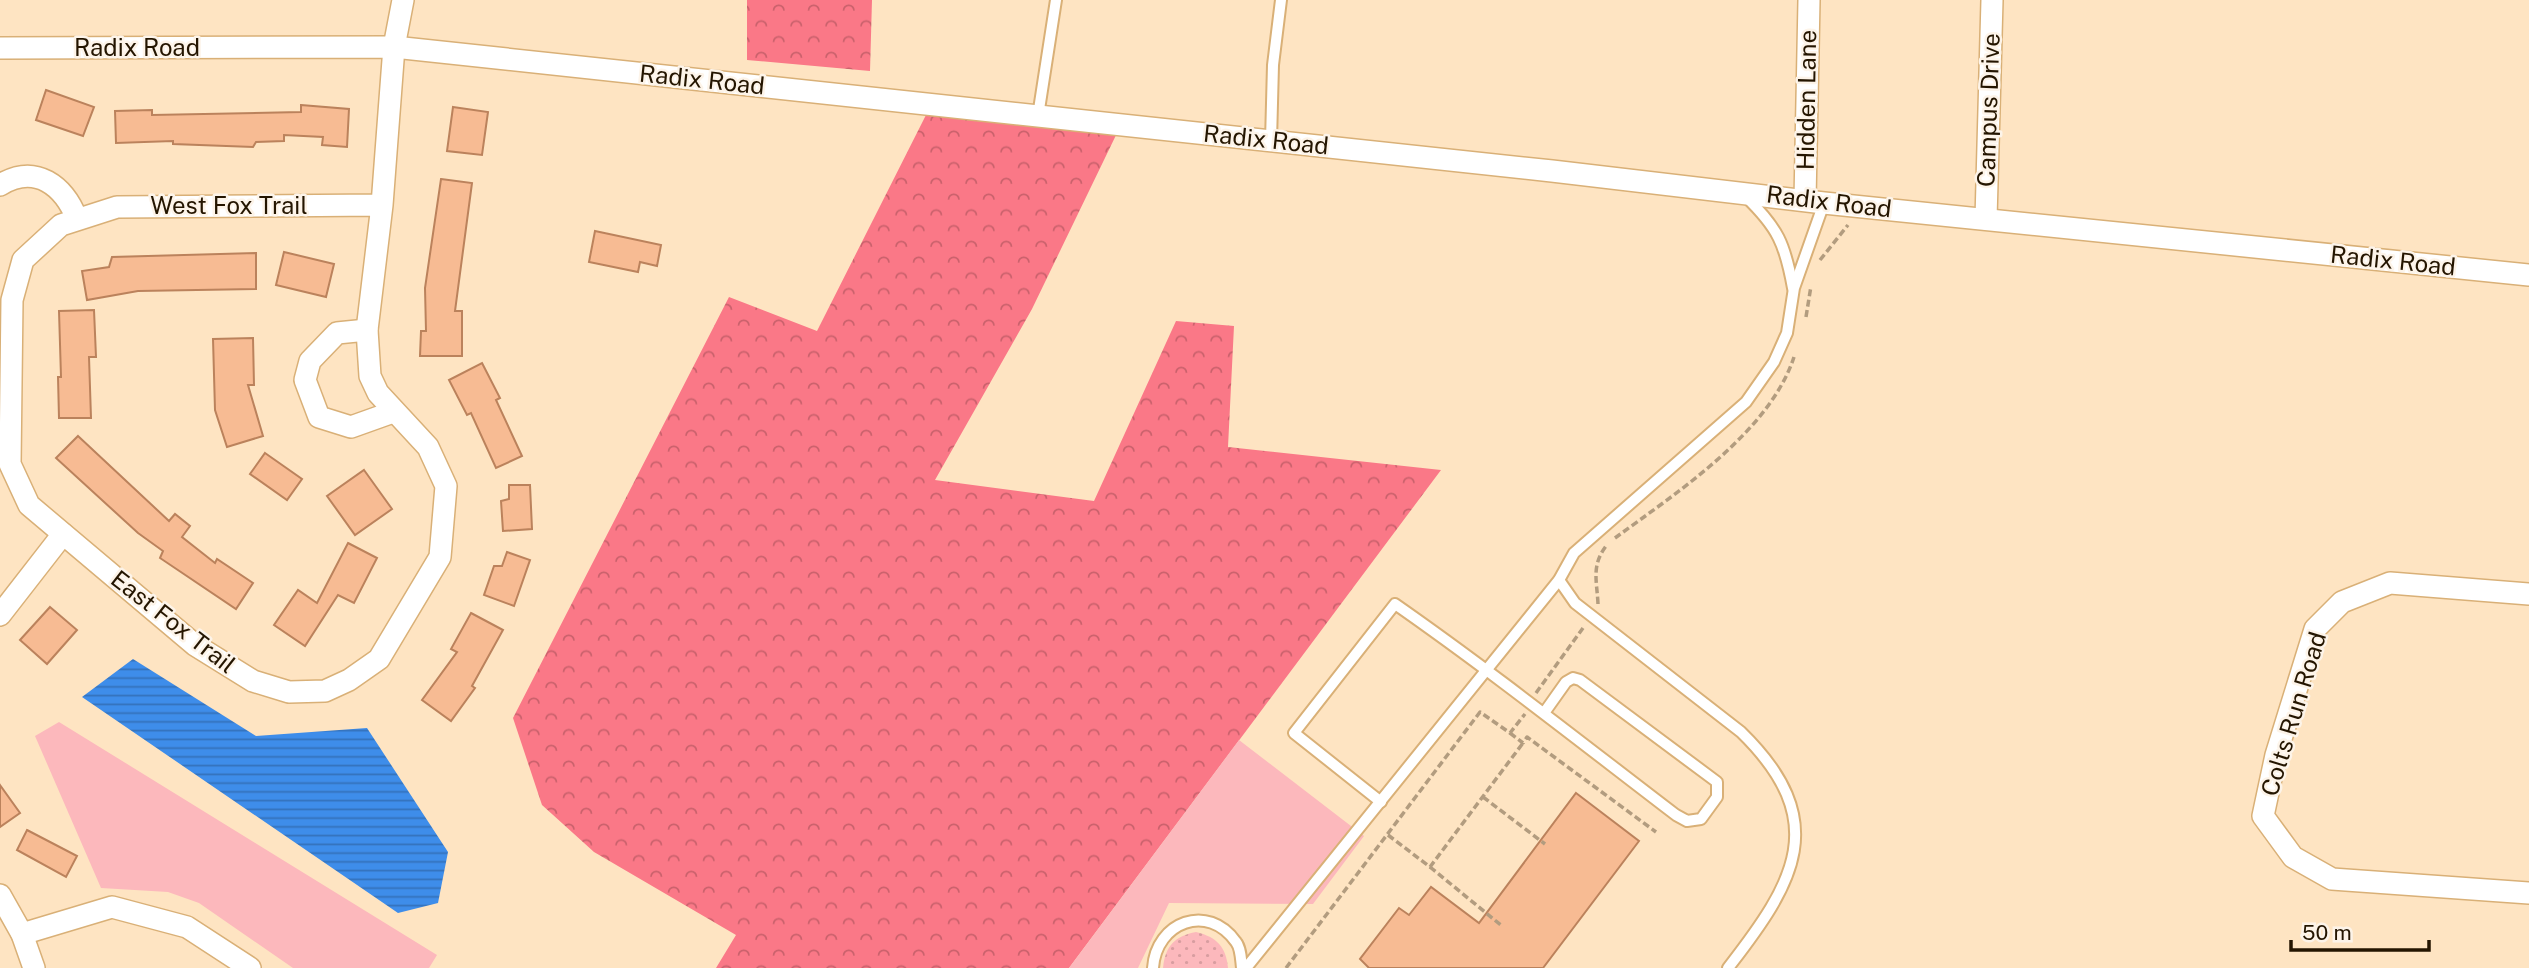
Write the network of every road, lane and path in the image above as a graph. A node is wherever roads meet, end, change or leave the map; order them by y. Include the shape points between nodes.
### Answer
1 (403, 0) edge
2 (1056, 0) edge
3 (1281, 0) edge
4 (1809, 0) edge
5 (1992, 0) edge
6 (394, 47) junction
7 (0, 48) edge
8 (1038, 116) junction
9 (1272, 141) junction
10 (0, 185) edge
11 (1741, 192) junction
12 (1814, 202) junction
13 (382, 205) junction
14 (78, 219) junction
15 (1986, 219) junction
16 (9, 274) edge
17 (2529, 275) edge
18 (1794, 288) junction
19 (367, 330) junction
20 (393, 412) junction
21 (63, 534) junction
22 (1559, 580) junction
23 (2529, 594) edge
24 (0, 615) edge
25 (1488, 669) junction
26 (1526, 713) dead end
27 (1544, 713) junction
28 (1510, 733) junction
29 (1523, 743) junction
30 (1483, 797) junction
31 (1381, 802) junction
32 (1656, 832) dead end
33 (1387, 835) junction
34 (1545, 844) dead end
35 (1430, 867) junction
36 (2529, 893) edge
37 (0, 895) edge
38 (1502, 926) dead end
39 (22, 934) junction
40 (34, 968) edge
41 (250, 968) edge
42 (1153, 968) edge
43 (1244, 968) edge
44 (1286, 968) edge
45 (1728, 968) edge

1 - 6 street, East Fox Trail
2 - 8 lane
3 - 9 lane via 1273,65
4 - 12 street, Hidden Lane
5 - 15 street, Campus Drive
6 - 7 street, Radix Road
6 - 8 street, Radix Road
6 - 13 street, East Fox Trail
8 - 9 street, Radix Road
9 - 11 street, Radix Road
10 - 14 street via 32,176 53,183 69,199
11 - 12 street, Radix Road
11 - 18 lane via 1781,238
12 - 15 street, Radix Road
12 - 18 lane
13 - 14 street, West Fox Trail via 117,207
13 - 19 street, East Fox Trail
14 - 16 street, West Fox Trail via 61,225
15 - 17 street, Radix Road
16 - 21 street, West Fox Trail via 10,464 29,505
18 - 22 lane via 1787,334 1746,402 1574,553
19 - 20 street, East Fox Trail via 370,376
19 - 20 street via 337,334 310,361 305,380 319,417 351,427
20 - 21 street, East Fox Trail via 428,447 446,486 440,557 379,659 326,691 289,692 253,681 195,645
21 - 24 street
22 - 25 lane
22 - 45 lane via 1575,603 1741,732 1761,752 1784,789 1795,832 1789,874 1765,921
23 - 36 street, Colts Run Road via 2390,583 2342,602 2315,629 2276,755 2263,816 2293,857 2332,879
25 - 27 lane
25 - 31 lane
25 - 31 lane via 1395,604 1294,733
26 - 28 path
27 - 27 lane via 1687,821 1701,819 1717,797 1717,782 1580,680 1566,682
28 - 29 path
28 - 33 path via 1480,712
29 - 30 path
29 - 32 path via 1527,737
30 - 34 path
30 - 35 path
31 - 43 lane
33 - 35 path
33 - 44 path
35 - 38 path
37 - 39 street
39 - 40 street
39 - 41 street via 112,907 187,928
42 - 43 lane via 1154,950 1170,929 1194,920 1219,925 1238,943

